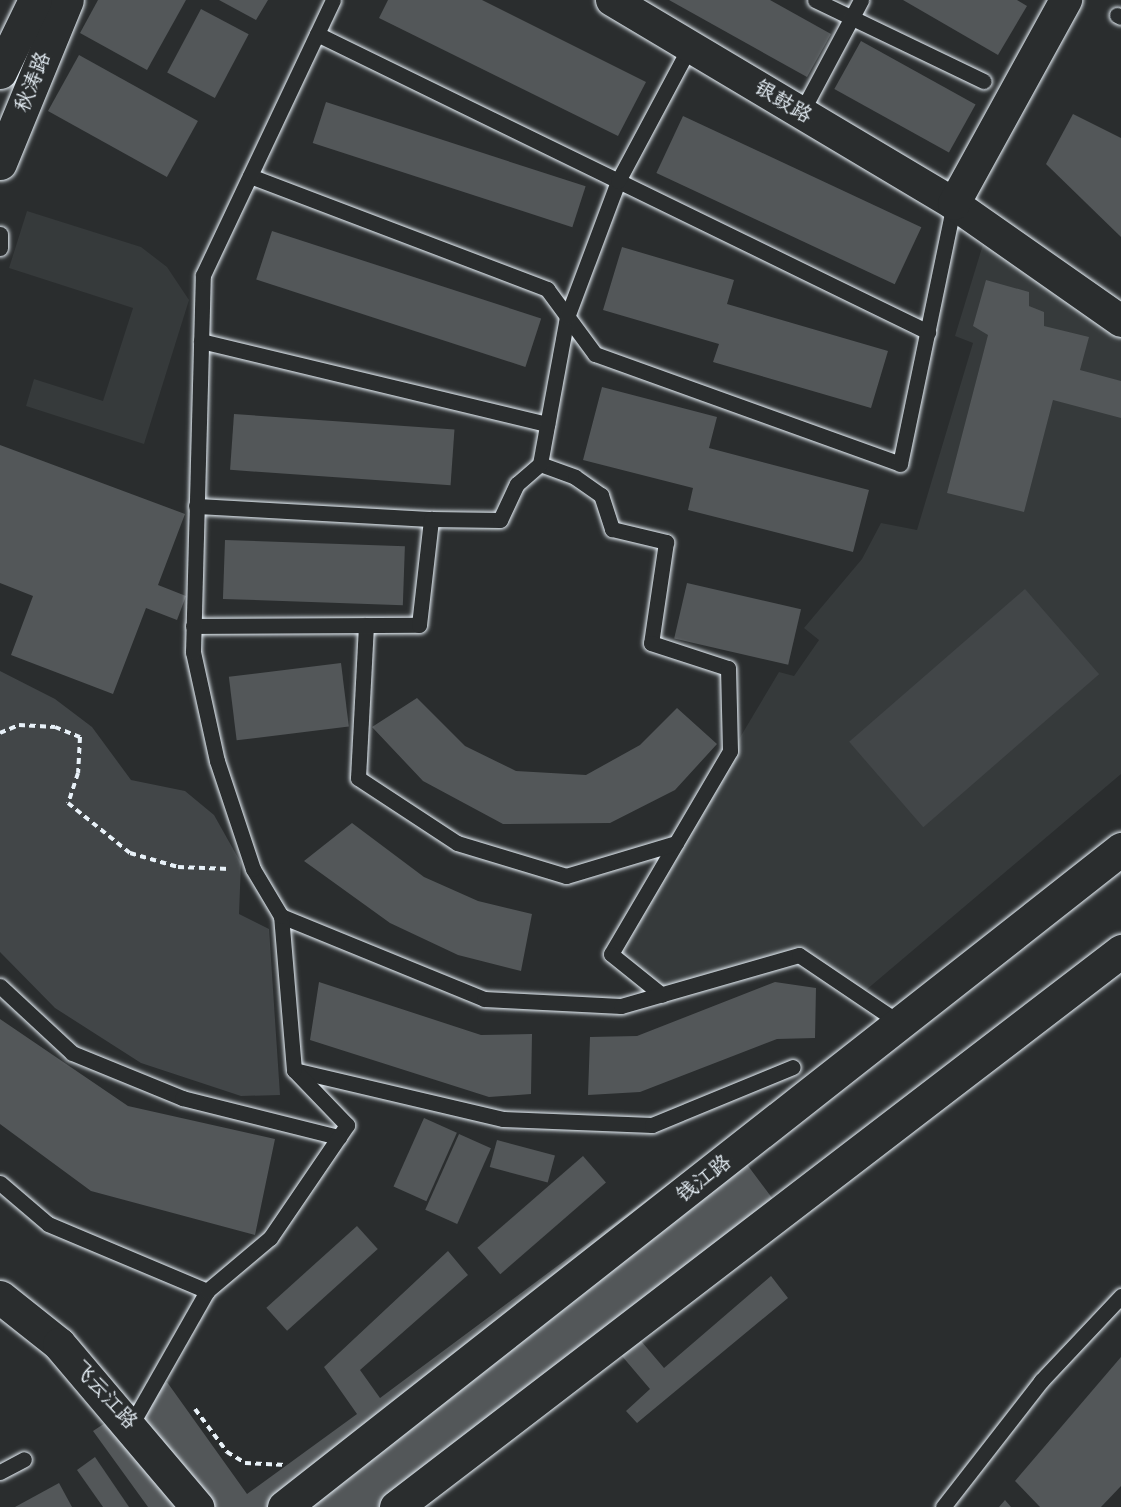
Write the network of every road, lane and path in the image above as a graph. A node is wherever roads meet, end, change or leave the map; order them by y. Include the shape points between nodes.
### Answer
1 (34, 0) edge
2 (67, 0) edge
3 (333, 0) edge
4 (612, 0) edge
5 (815, 0) edge
6 (861, 0) edge
7 (1066, 0) edge
8 (850, 20) junction
9 (317, 33) junction
10 (690, 46) junction
11 (0, 72) edge
12 (982, 81) dead end
13 (801, 112) junction
14 (0, 163) edge
15 (249, 176) junction
16 (618, 181) junction
17 (954, 204) junction
18 (0, 234) edge
19 (0, 248) edge
20 (567, 317) junction
21 (1121, 321) edge
22 (928, 332) junction
23 (201, 341) junction
24 (547, 424) junction
25 (540, 465) junction
26 (196, 506) junction
27 (430, 519) junction
28 (366, 625) junction
29 (193, 626) junction
30 (0, 733) edge
31 (676, 843) junction
32 (1121, 849) edge
33 (253, 869) junction
34 (281, 916) junction
35 (1121, 951) edge
36 (0, 986) edge
37 (662, 995) junction
38 (900, 1023) junction
39 (793, 1067) dead end
40 (294, 1070) junction
41 (339, 1137) junction
42 (0, 1183) edge
43 (207, 1291) junction
44 (1121, 1296) edge
45 (0, 1298) edge
46 (195, 1409) dead end
47 (131, 1425) junction
48 (24, 1459) dead end
49 (298, 1459) dead end
50 (0, 1472) edge
51 (197, 1507) edge
52 (284, 1507) edge
53 (396, 1507) edge
54 (943, 1507) edge

1 - 11 main road
2 - 14 main road, 秋涛路
3 - 9 lane
4 - 10 street, 银鼓路
5 - 8 lane
6 - 8 lane
7 - 17 street
8 - 12 lane
8 - 13 lane
9 - 15 lane
9 - 16 lane
10 - 13 street, 银鼓路
10 - 16 lane
13 - 17 street, 银鼓路
15 - 20 lane via 547,289
15 - 23 lane via 202,275
16 - 20 lane
16 - 22 lane
17 - 21 street, 银鼓路
17 - 22 lane
18 - 19 lane
20 - 22 lane via 595,354 900,465
20 - 24 lane
23 - 24 lane
23 - 26 lane
24 - 25 lane
25 - 27 lane via 517,484 500,520
25 - 31 lane via 575,477 601,495 612,529 666,542 651,643 728,668 730,751
26 - 27 lane
26 - 29 lane
27 - 28 lane via 420,625
28 - 29 lane
28 - 31 lane via 358,778 457,843 566,876
29 - 33 lane via 193,652 217,761
30 - 33 path via 20,725 55,728 80,737 78,773 68,803 130,853 178,867
31 - 37 lane via 611,954
32 - 38 main road, 钱江路
33 - 34 lane
34 - 37 lane via 484,999 621,1006
34 - 40 lane
35 - 53 main road
36 - 41 lane via 72,1053 182,1098
37 - 38 lane via 799,955
38 - 52 main road, 钱江路
39 - 40 lane via 652,1125 503,1119
40 - 41 lane via 347,1125
41 - 43 lane via 270,1238
42 - 43 lane via 48,1224
43 - 47 lane
44 - 54 lane via 1041,1382
45 - 47 main road, 飞云江路 via 59,1344
46 - 49 path via 227,1452 245,1463 288,1465
47 - 51 main road, 飞云江路
48 - 50 lane

